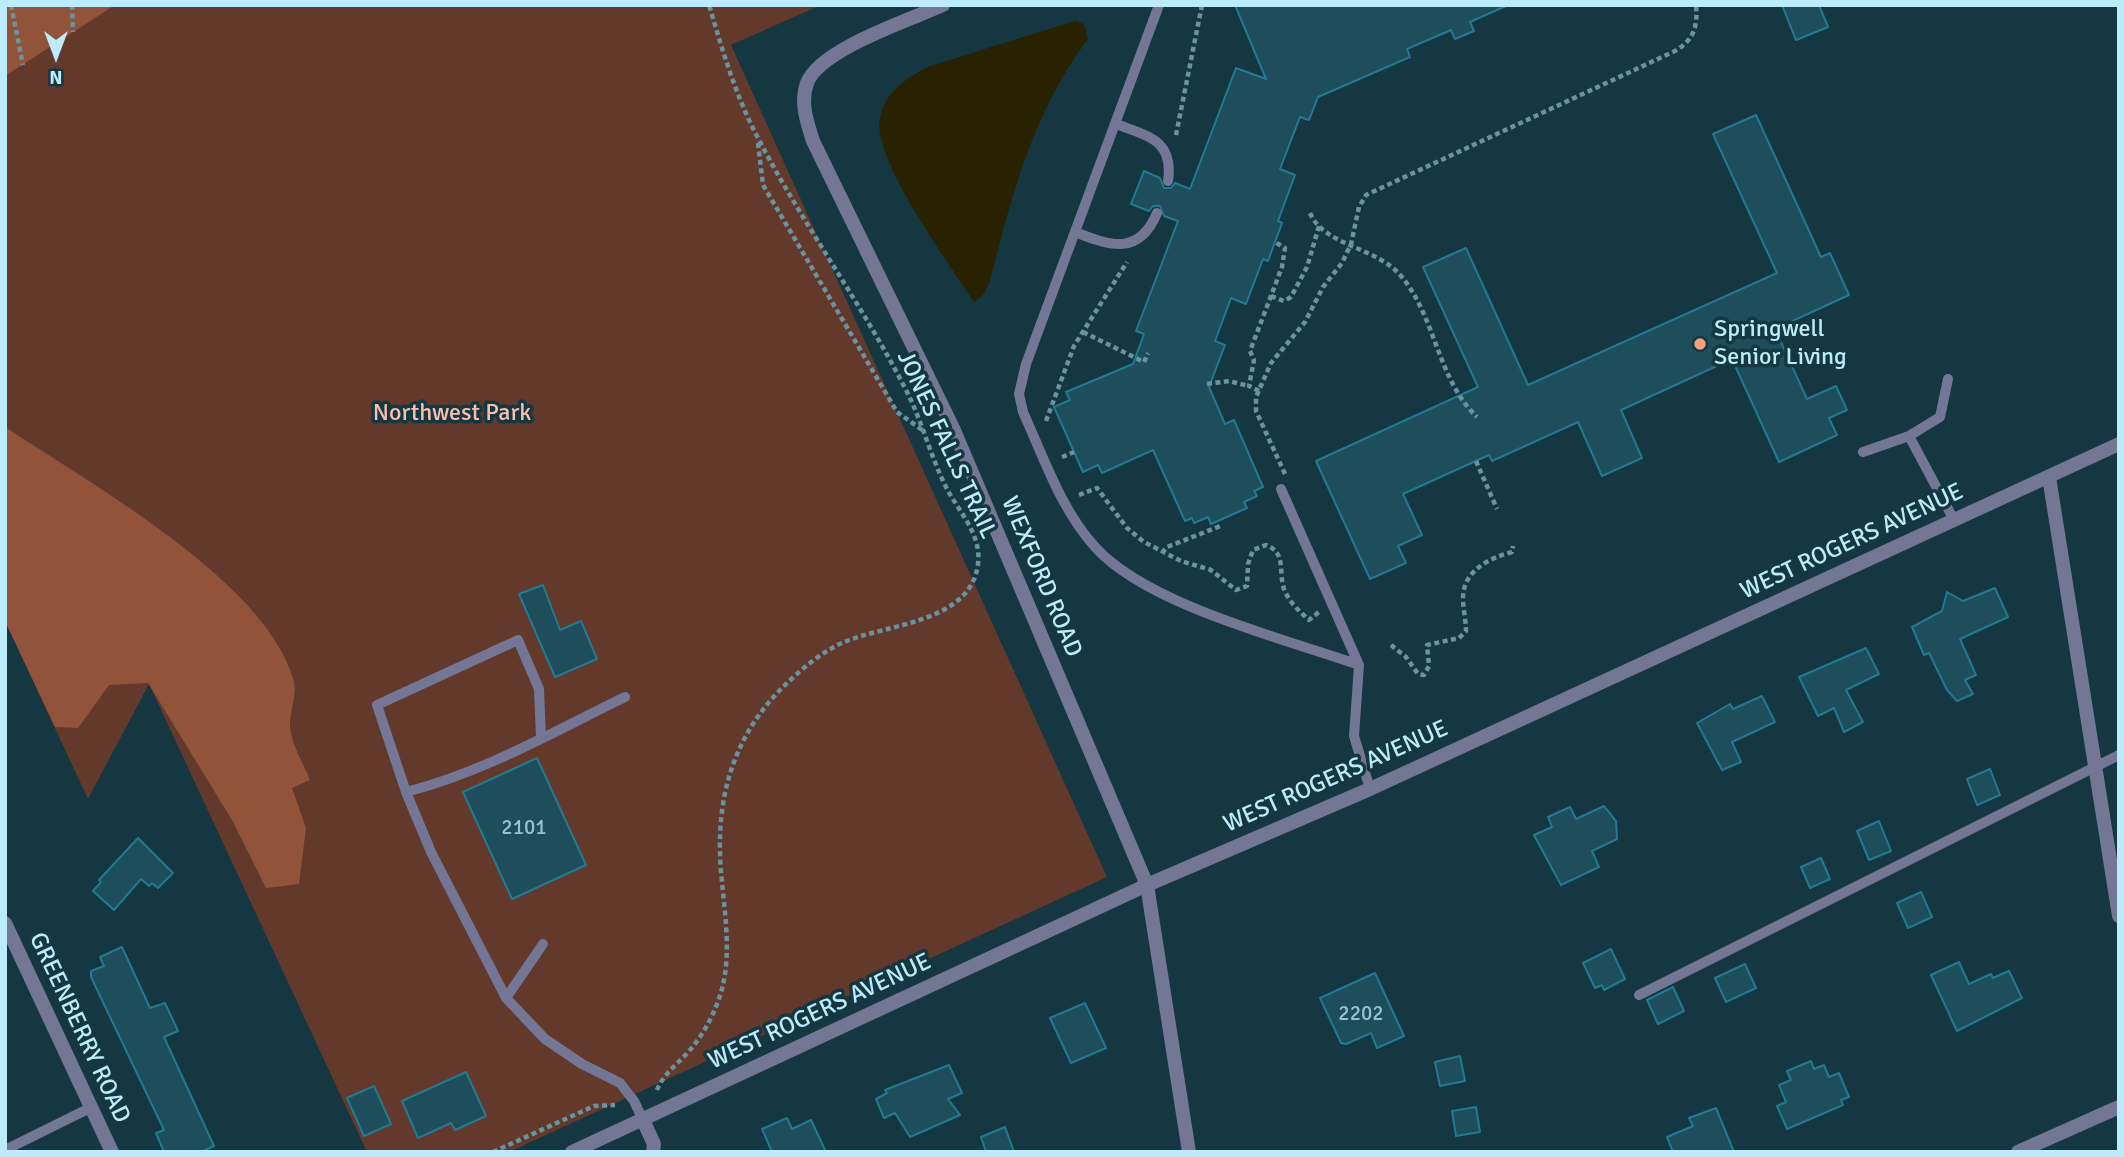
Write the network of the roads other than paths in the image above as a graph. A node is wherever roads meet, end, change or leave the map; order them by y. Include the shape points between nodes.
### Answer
1 (943, 5) edge
2 (1159, 5) edge
3 (1116, 124) junction
4 (1168, 181) dead end
5 (1157, 213) dead end
6 (1075, 232) junction
7 (1948, 379) dead end
8 (1909, 436) junction
9 (2119, 444) edge
10 (1863, 452) dead end
11 (2049, 477) junction
12 (1281, 489) road end
13 (1954, 520) junction
14 (1359, 665) junction
15 (625, 697) dead end
16 (541, 738) junction
17 (2119, 755) edge
18 (2095, 766) junction
19 (1370, 789) junction
20 (406, 792) junction
21 (1147, 885) junction
22 (2119, 916) edge
23 (5, 923) edge
24 (543, 944) dead end
25 (1639, 995) dead end
26 (506, 998) junction
27 (92, 1107) junction
28 (2119, 1107) edge
29 (643, 1120) junction
30 (5, 1150) edge
31 (112, 1152) edge
32 (572, 1152) edge
33 (653, 1152) edge
34 (1189, 1152) edge
35 (2018, 1152) edge

1 - 21 street, WEXFORD ROAD via 818,66 804,97 813,141 953,428
2 - 3 lane
3 - 4 lane via 1165,148 1171,162
3 - 6 lane
5 - 6 lane via 1150,229 1127,245 1105,244
6 - 14 lane via 1019,394 1023,412 1077,524 1118,569 1147,587
7 - 8 lane via 1940,417
8 - 10 lane
8 - 13 lane
9 - 11 street, WEST ROGERS AVENUE
11 - 13 street, WEST ROGERS AVENUE
11 - 18 street
12 - 14 lane
13 - 19 street, WEST ROGERS AVENUE
14 - 19 lane via 1354,736
15 - 16 lane
16 - 20 lane via 443,783
16 - 20 lane via 540,689 518,640 377,705
17 - 18 lane
18 - 22 street
18 - 25 lane
19 - 21 street, WEST ROGERS AVENUE
20 - 26 lane
21 - 29 street, WEST ROGERS AVENUE
21 - 34 street, WEXFORD ROAD
23 - 27 street, GREENBERRY ROAD
24 - 26 lane
26 - 29 lane via 545,1039 620,1083
27 - 30 lane
27 - 31 street, GREENBERRY ROAD
28 - 35 street
29 - 32 street, WEST ROGERS AVENUE
29 - 33 street

